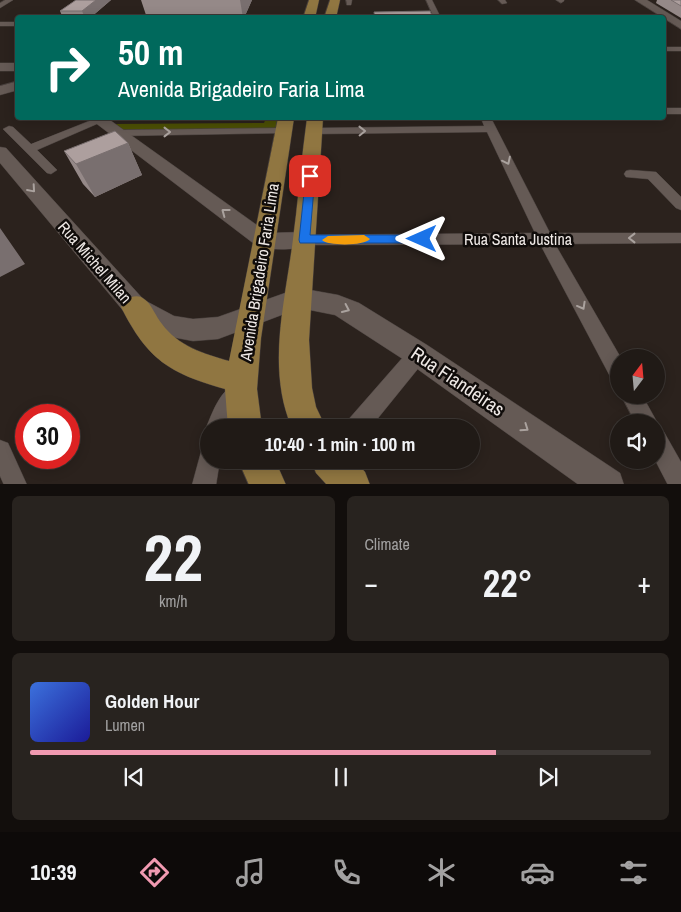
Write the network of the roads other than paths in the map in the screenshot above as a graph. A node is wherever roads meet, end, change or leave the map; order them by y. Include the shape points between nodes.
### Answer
1 (10, 0) edge
2 (335, 0) edge
3 (429, 0) edge
4 (640, 0) edge
5 (0, 6) edge
6 (331, 15) edge
7 (436, 15) edge
8 (664, 15) edge
9 (666, 16) edge
10 (0, 24) edge
11 (15, 24) edge
12 (681, 26) edge
13 (666, 49) edge
14 (681, 49) edge
15 (0, 67) edge
16 (15, 67) edge
17 (15, 86) edge
18 (0, 91) edge
19 (666, 111) edge
20 (681, 111) edge
21 (97, 120) edge
22 (100, 120) edge
23 (489, 123) edge
24 (284, 124) edge
25 (314, 124) edge
26 (9, 129) dead end
27 (118, 133) junction
28 (29, 149) junction
29 (0, 152) edge
30 (51, 170) dead end
31 (630, 174) dead end
32 (681, 205) edge
33 (544, 238) junction
34 (681, 238) edge
35 (304, 240) junction
36 (264, 241) junction
37 (299, 298) junction
38 (135, 307) junction
39 (250, 317) junction
40 (418, 354) junction
41 (610, 357) edge
42 (242, 384) junction
43 (221, 419) edge
44 (244, 419) edge
45 (304, 419) edge
46 (364, 419) edge
47 (0, 451) edge
48 (665, 456) edge
49 (207, 469) edge
50 (260, 469) edge
51 (338, 469) edge
52 (16, 484) edge
53 (204, 484) edge
54 (268, 484) edge
55 (352, 484) edge
56 (608, 484) edge
57 (681, 484) edge

1 - 5 street
2 - 6 main road
3 - 7 street
4 - 8 street
9 - 12 street
10 - 11 street
13 - 14 street
15 - 16 street
17 - 18 street
19 - 20 street
21 - 28 street
22 - 27 street
25 -> 23 street
23 -> 33 street
27 -> 24 street
24 - 36 main road, Avenida Brigadeiro Faria Lima
25 - 35 main road
26 - 28 street
36 -> 27 street
28 - 30 street
29 -> 38 street, Rua Michel Milan
31 - 32 street via 652,175
34 -> 33 street, Rua Santa Justina
33 - 35 street, Rua Santa Justina
33 -> 41 street
35 - 36 street, Rua Santa Justina
35 - 37 main road
36 - 39 main road, Avenida Brigadeiro Faria Lima
37 - 39 street, Rua Michel Milan
37 -> 40 street, Rua Fiandeiras via 326,301 350,310
37 - 45 main road via 296,392
38 - 39 street, Rua Michel Milan via 170,327 193,330 218,328
38 - 42 main road via 156,340 178,357
39 - 42 main road, Avenida Brigadeiro Faria Lima
40 - 46 street
40 -> 56 street, Rua Fiandeiras
42 - 43 street
42 - 44 main road, Avenida Brigadeiro Faria Lima
47 - 52 street
48 - 57 street
49 - 53 street
50 - 54 main road
51 - 55 main road

